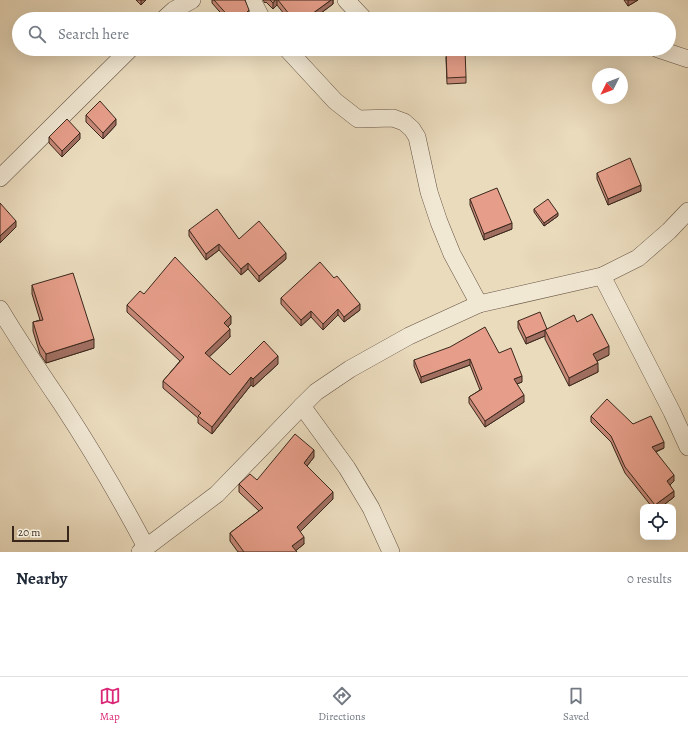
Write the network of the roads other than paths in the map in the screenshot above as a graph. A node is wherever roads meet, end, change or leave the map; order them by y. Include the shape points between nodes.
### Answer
1 (192, 0) edge
2 (252, 0) edge
3 (346, 0) edge
4 (172, 12) edge
5 (258, 12) edge
6 (357, 12) edge
7 (676, 55) edge
8 (123, 56) edge
9 (293, 56) edge
10 (688, 59) edge
11 (0, 178) edge
12 (688, 211) edge
13 (602, 276) junction
14 (479, 304) junction
15 (0, 308) edge
16 (302, 406) junction
17 (688, 447) edge
18 (143, 549) edge
19 (391, 552) edge

1 - 4 street
2 - 5 street
3 - 6 street
7 - 10 street
8 - 11 street
9 - 14 street via 335,101 358,119 393,118 412,128 417,137 429,192 439,222 452,254
12 - 13 street via 638,258
13 - 14 street
13 - 17 street
14 - 16 street via 409,336 356,365 316,392
15 - 18 street via 116,491
16 - 18 street via 217,494
16 - 19 street via 347,468 371,508

